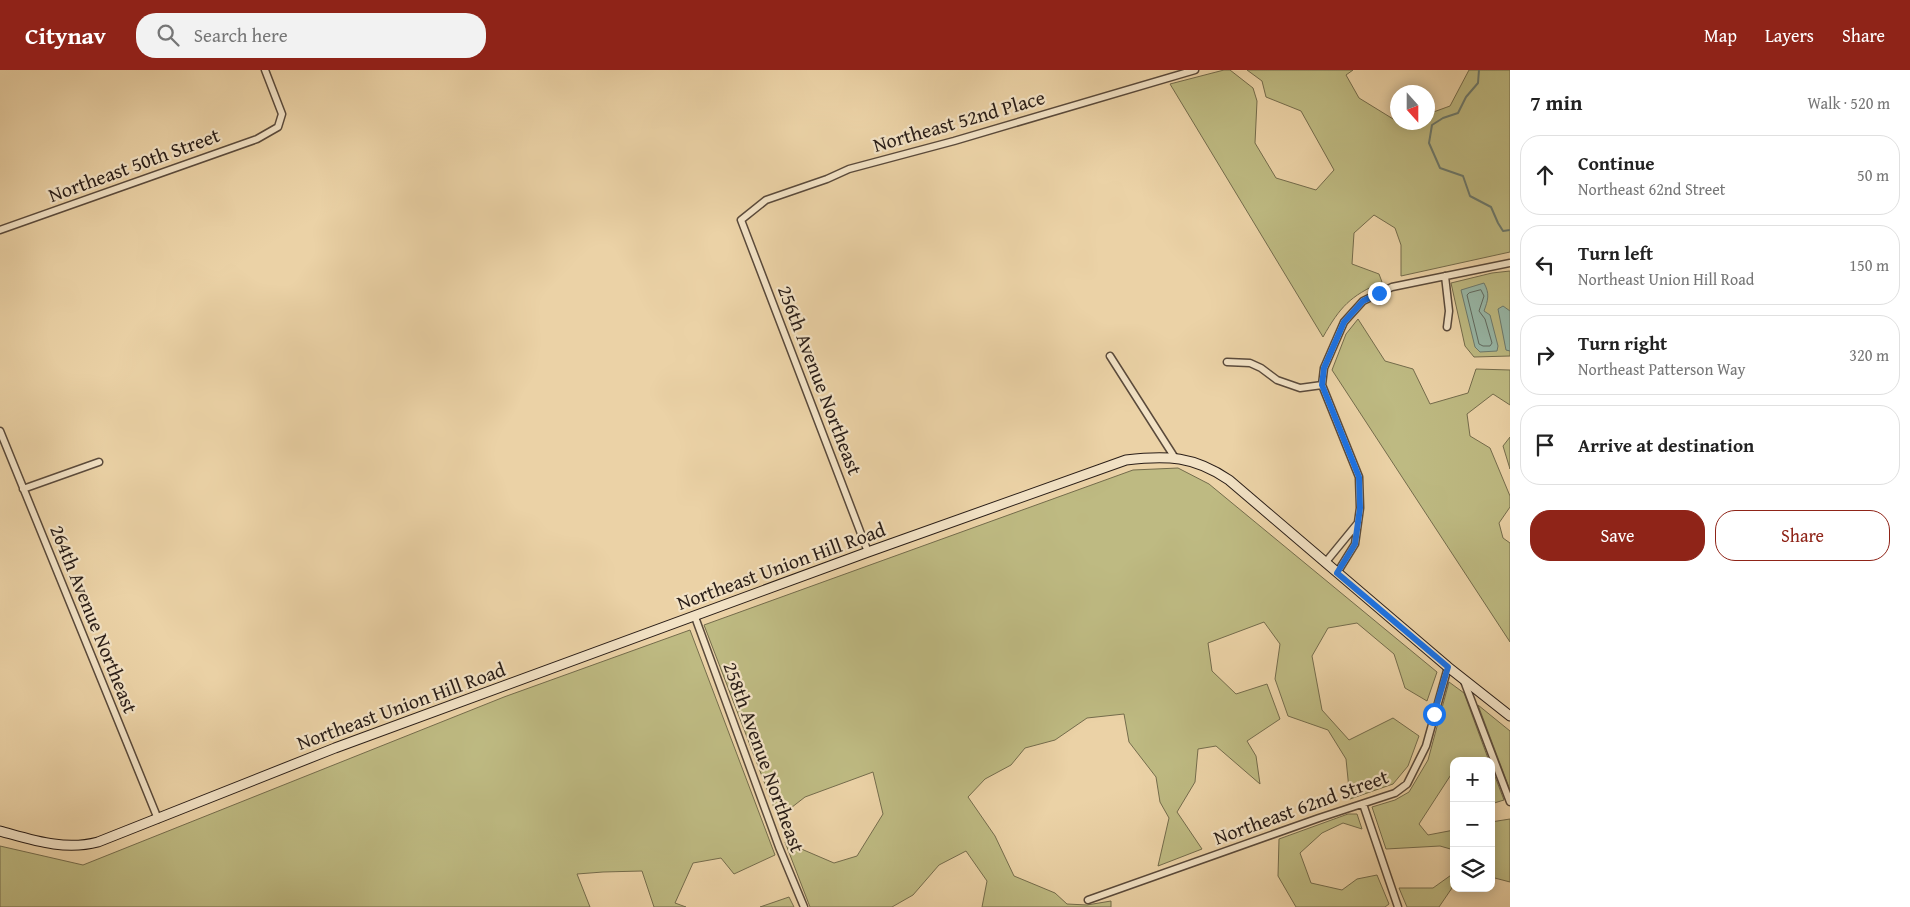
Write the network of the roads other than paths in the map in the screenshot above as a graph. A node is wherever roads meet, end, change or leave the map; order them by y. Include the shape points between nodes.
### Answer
1 (266, 70) edge
2 (1194, 70) edge
3 (741, 220) joint
4 (0, 230) edge
5 (1510, 264) edge
6 (1445, 276) junction
7 (1447, 327) dead end
8 (1110, 356) dead end
9 (1227, 362) dead end
10 (1322, 385) junction
11 (0, 431) edge
12 (3, 445) edge
13 (1175, 458) junction
14 (99, 462) dead end
15 (24, 489) junction
16 (1358, 523) junction
17 (868, 552) junction
18 (1325, 563) junction
19 (1337, 573) junction
20 (695, 617) junction
21 (1448, 667) junction
22 (1464, 680) junction
23 (1510, 716) edge
24 (1510, 802) edge
25 (1363, 804) junction
26 (158, 819) junction
27 (0, 831) edge
28 (1088, 900) dead end
29 (804, 907) edge
30 (1398, 907) edge

1 - 4 street, Northeast 50th Street via 282,114 278,127 257,139
2 - 3 street, Northeast 52nd Place via 849,169 827,180 766,200
3 - 17 street, 256th Avenue Northeast
5 - 6 street
6 - 7 street via 1449,311
6 - 10 street via 1392,287 1363,301 1344,322 1324,368
8 - 13 street
9 - 10 street via 1250,363 1278,380 1300,388
10 - 16 street via 1359,477
11 - 12 street, 264th Avenue Northeast
12 - 15 street, 264th Avenue Northeast
13 - 17 street, Northeast Union Hill Road via 1126,460
13 - 18 street, Northeast Union Hill Road via 1192,460 1217,471
14 - 15 street
15 - 26 street, 264th Avenue Northeast
16 - 18 street
16 - 19 street via 1355,544
17 - 20 street, Northeast Union Hill Road
18 - 19 street, Northeast Union Hill Road
19 - 21 street, Northeast Union Hill Road
20 - 26 street, Northeast Union Hill Road via 335,748
20 - 29 street, 258th Avenue Northeast
21 - 22 street, Northeast Union Hill Road
21 - 25 street, Northeast 62nd Street via 1426,746 1407,784 1395,793
22 - 23 street, Northeast Union Hill Road
22 - 24 street
25 - 28 street, Northeast 62nd Street
25 - 30 street
26 - 27 street, Northeast Union Hill Road via 84,846 61,846

